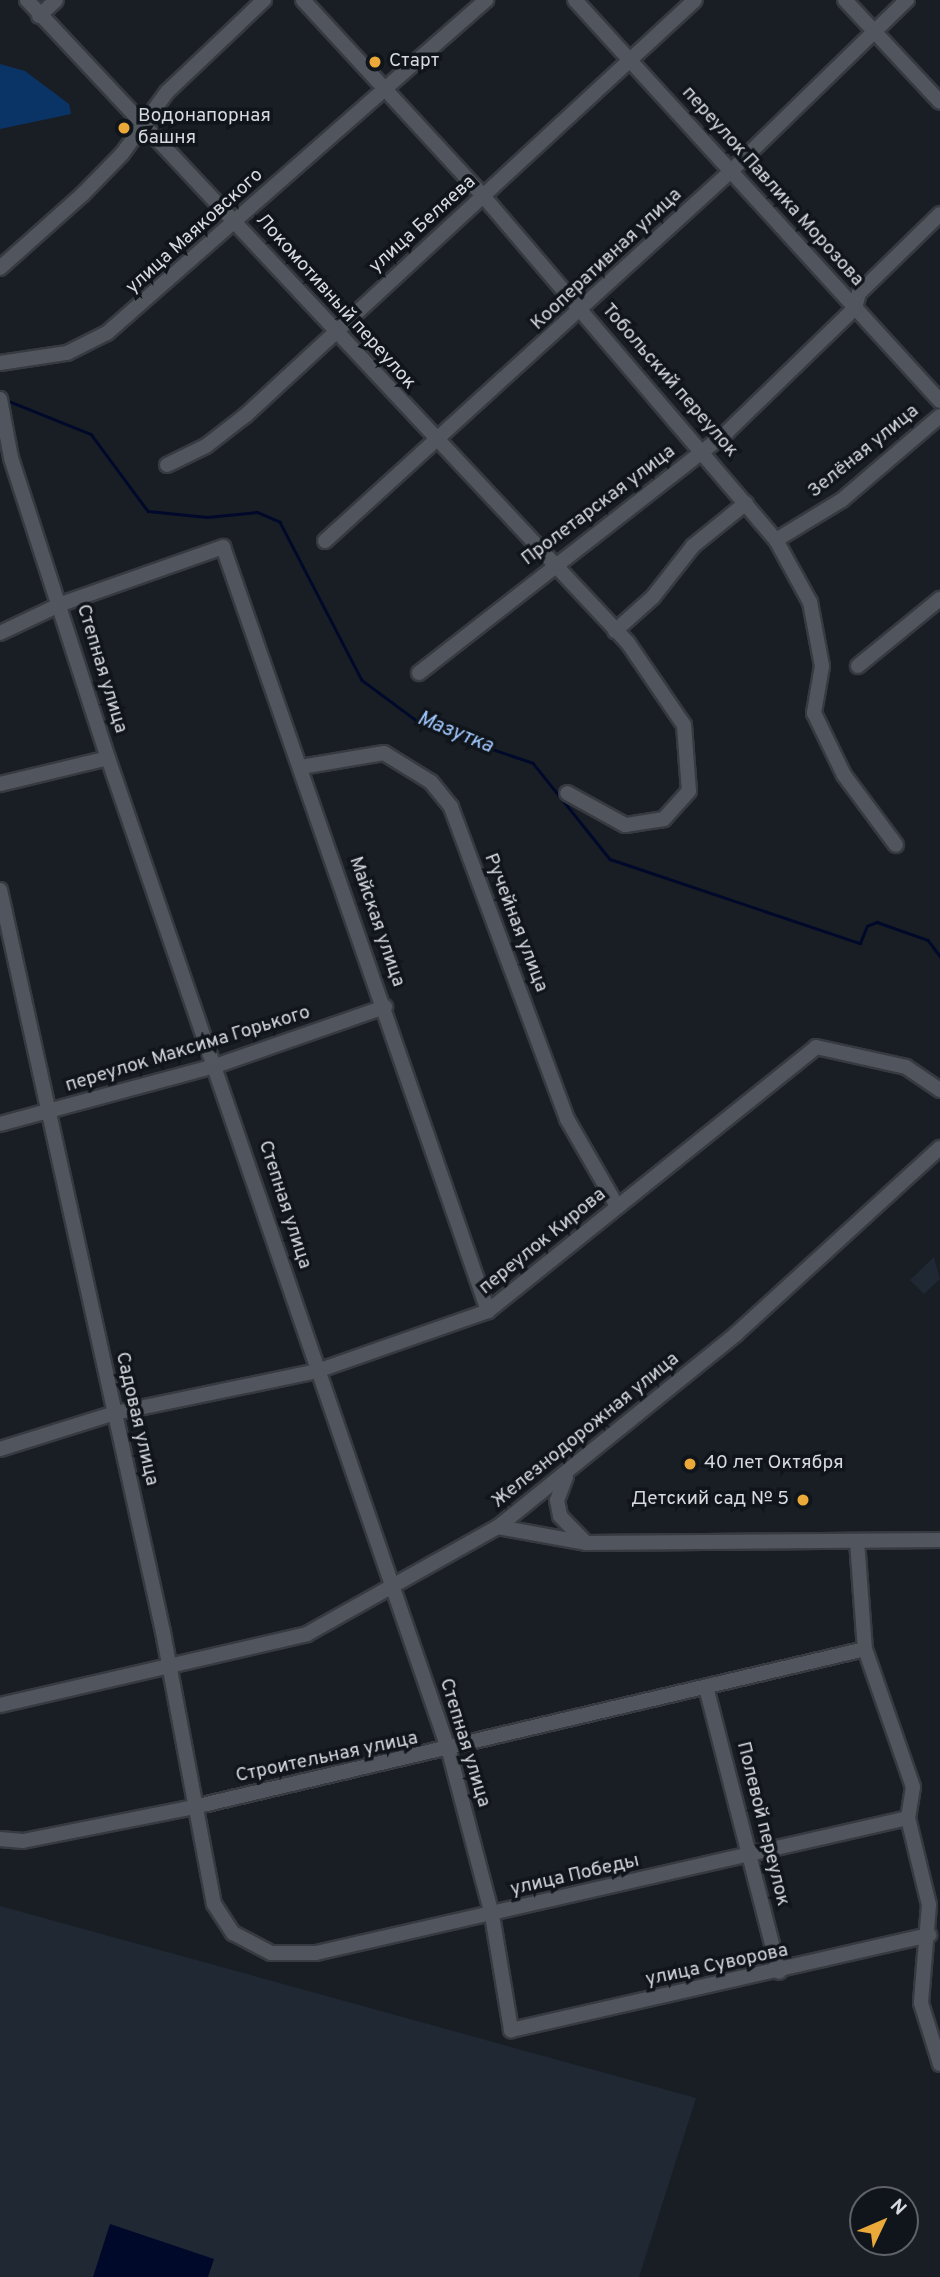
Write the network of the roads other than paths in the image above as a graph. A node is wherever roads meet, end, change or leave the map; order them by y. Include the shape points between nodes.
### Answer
1 (27, 0) edge
2 (56, 0) edge
3 (264, 0) edge
4 (303, 0) edge
5 (486, 0) edge
6 (575, 0) edge
7 (695, 0) edge
8 (845, 0) edge
9 (907, 0) edge
10 (39, 16) junction
11 (873, 32) junction
12 (629, 58) junction
13 (385, 92) junction
14 (940, 102) edge
15 (144, 120) junction
16 (730, 172) junction
17 (484, 197) junction
18 (940, 214) edge
19 (234, 220) junction
20 (0, 268) edge
21 (855, 308) junction
22 (582, 310) junction
23 (334, 330) junction
24 (0, 363) edge
25 (0, 399) edge
26 (940, 401) edge
27 (940, 416) edge
28 (2, 433) edge
29 (436, 443) junction
30 (705, 450) junction
31 (167, 465) dead end
32 (746, 503) junction
33 (776, 540) junction
34 (325, 541) dead end
35 (552, 565) junction
36 (940, 599) edge
37 (61, 604) junction
38 (615, 631) junction
39 (0, 633) edge
40 (858, 666) dead end
41 (419, 673) dead end
42 (108, 758) junction
43 (301, 767) junction
44 (0, 784) edge
45 (566, 793) dead end
46 (896, 845) dead end
47 (0, 890) edge
48 (385, 1007) junction
49 (218, 1065) junction
50 (940, 1090) edge
51 (44, 1114) junction
52 (0, 1124) edge
53 (940, 1148) edge
54 (617, 1206) junction
55 (488, 1311) junction
56 (317, 1371) junction
57 (115, 1413) junction
58 (0, 1449) edge
59 (569, 1473) junction
60 (498, 1527) junction
61 (940, 1540) edge
62 (857, 1541) junction
63 (586, 1543) junction
64 (393, 1586) junction
65 (865, 1648) junction
66 (169, 1665) junction
67 (706, 1686) junction
68 (0, 1705) edge
69 (449, 1751) junction
70 (194, 1807) junction
71 (908, 1818) junction
72 (0, 1839) edge
73 (751, 1856) junction
74 (492, 1915) junction
75 (929, 1935) junction
76 (250, 1945) joint
77 (779, 1972) junction
78 (512, 2030) joint
79 (940, 2064) edge

1 - 10 street, Локомотивный переулок
2 - 10 street
3 - 15 street
4 - 13 street, Тобольский переулок
5 - 13 street, улица Маяковского
6 - 12 street, переулок Павлика Морозова
7 - 12 street, улица Беляева
8 - 11 street
9 - 11 street, Кооперативная улица
10 - 15 street, Локомотивный переулок
11 - 14 street
11 - 16 street, Кооперативная улица
12 - 16 street, переулок Павлика Морозова
12 - 17 street, улица Беляева
13 - 17 street, Тобольский переулок
13 - 19 street, улица Маяковского
15 - 19 street, Локомотивный переулок
15 - 20 street via 122,154
16 - 21 street, переулок Павлика Морозова
16 - 22 street, Кооперативная улица
17 - 22 street, Тобольский переулок
17 - 23 street, улица Беляева
18 - 21 street, Пролетарская улица via 859,293
19 - 23 street, Локомотивный переулок
19 - 24 street, улица Маяковского via 107,333 67,353
21 - 26 street, переулок Павлика Морозова
21 - 30 street, Пролетарская улица
22 - 29 street, Кооперативная улица
22 - 30 street, Тобольский переулок
23 - 29 street, Локомотивный переулок
23 - 31 street, улица Беляева via 246,415 206,446
25 - 28 street, Степная улица
27 - 33 street, Зелёная улица via 842,500
28 - 37 street, Степная улица
29 - 34 street, Кооперативная улица
29 - 35 street, Локомотивный переулок
30 - 32 street, Тобольский переулок
30 - 35 street, Пролетарская улица
32 - 33 street, Тобольский переулок
32 - 38 street via 693,546 653,597
33 - 46 street, Тобольский переулок via 810,602 822,666 814,713 844,775
35 - 38 street, Локомотивный переулок
35 - 41 street, Пролетарская улица
36 - 40 street
37 - 39 street
37 - 42 street, Степная улица
37 - 43 street, Майская улица via 223,547
38 - 45 street, Локомотивный переулок via 684,725 689,791 677,810 647,826 607,819
42 - 44 street
42 - 49 street, Степная улица
43 - 48 street, Майская улица
43 - 54 street, Ручейная улица via 384,753 431,782 451,807 567,1119
47 - 51 street, Садовая улица
48 - 49 street, переулок Максима Горького
48 - 55 street, Майская улица
49 - 51 street, переулок Максима Горького
49 - 56 street, Степная улица
50 - 54 street, переулок Кирова via 906,1067 816,1047
51 - 52 street, переулок Максима Горького
51 - 57 street, Садовая улица
53 - 59 street, Железнодорожная улица via 736,1334
54 - 55 street, переулок Кирова
55 - 56 street, переулок Кирова
56 - 57 street, переулок Кирова
56 - 64 street, Степная улица
57 - 58 street, переулок Кирова
57 - 66 street, Садовая улица
59 - 60 street, Железнодорожная улица
59 - 63 street via 557,1500 560,1516
60 - 63 street
60 - 64 street, Железнодорожная улица
61 - 62 street
62 - 63 street
62 - 65 street
64 - 66 street, Железнодорожная улица via 307,1634
64 - 69 street, Степная улица
65 - 67 street, Строительная улица
65 - 71 street via 913,1787
66 - 68 street, Железнодорожная улица
66 - 70 street, Садовая улица
67 - 69 street, Строительная улица
67 - 73 street, Полевой переулок
69 - 70 street, Строительная улица
69 - 74 street, Степная улица
70 - 72 street, Строительная улица via 23,1842
70 - 76 street, Садовая улица via 214,1904 222,1921
71 - 73 street, улица Победы
71 - 75 street via 926,1882
73 - 74 street, улица Победы
73 - 77 street, Полевой переулок
74 - 76 street, улица Победы via 292,1956
74 - 78 street, Степная улица
75 - 77 street, улица Суворова
75 - 79 street via 921,2003
77 - 78 street, улица Суворова

